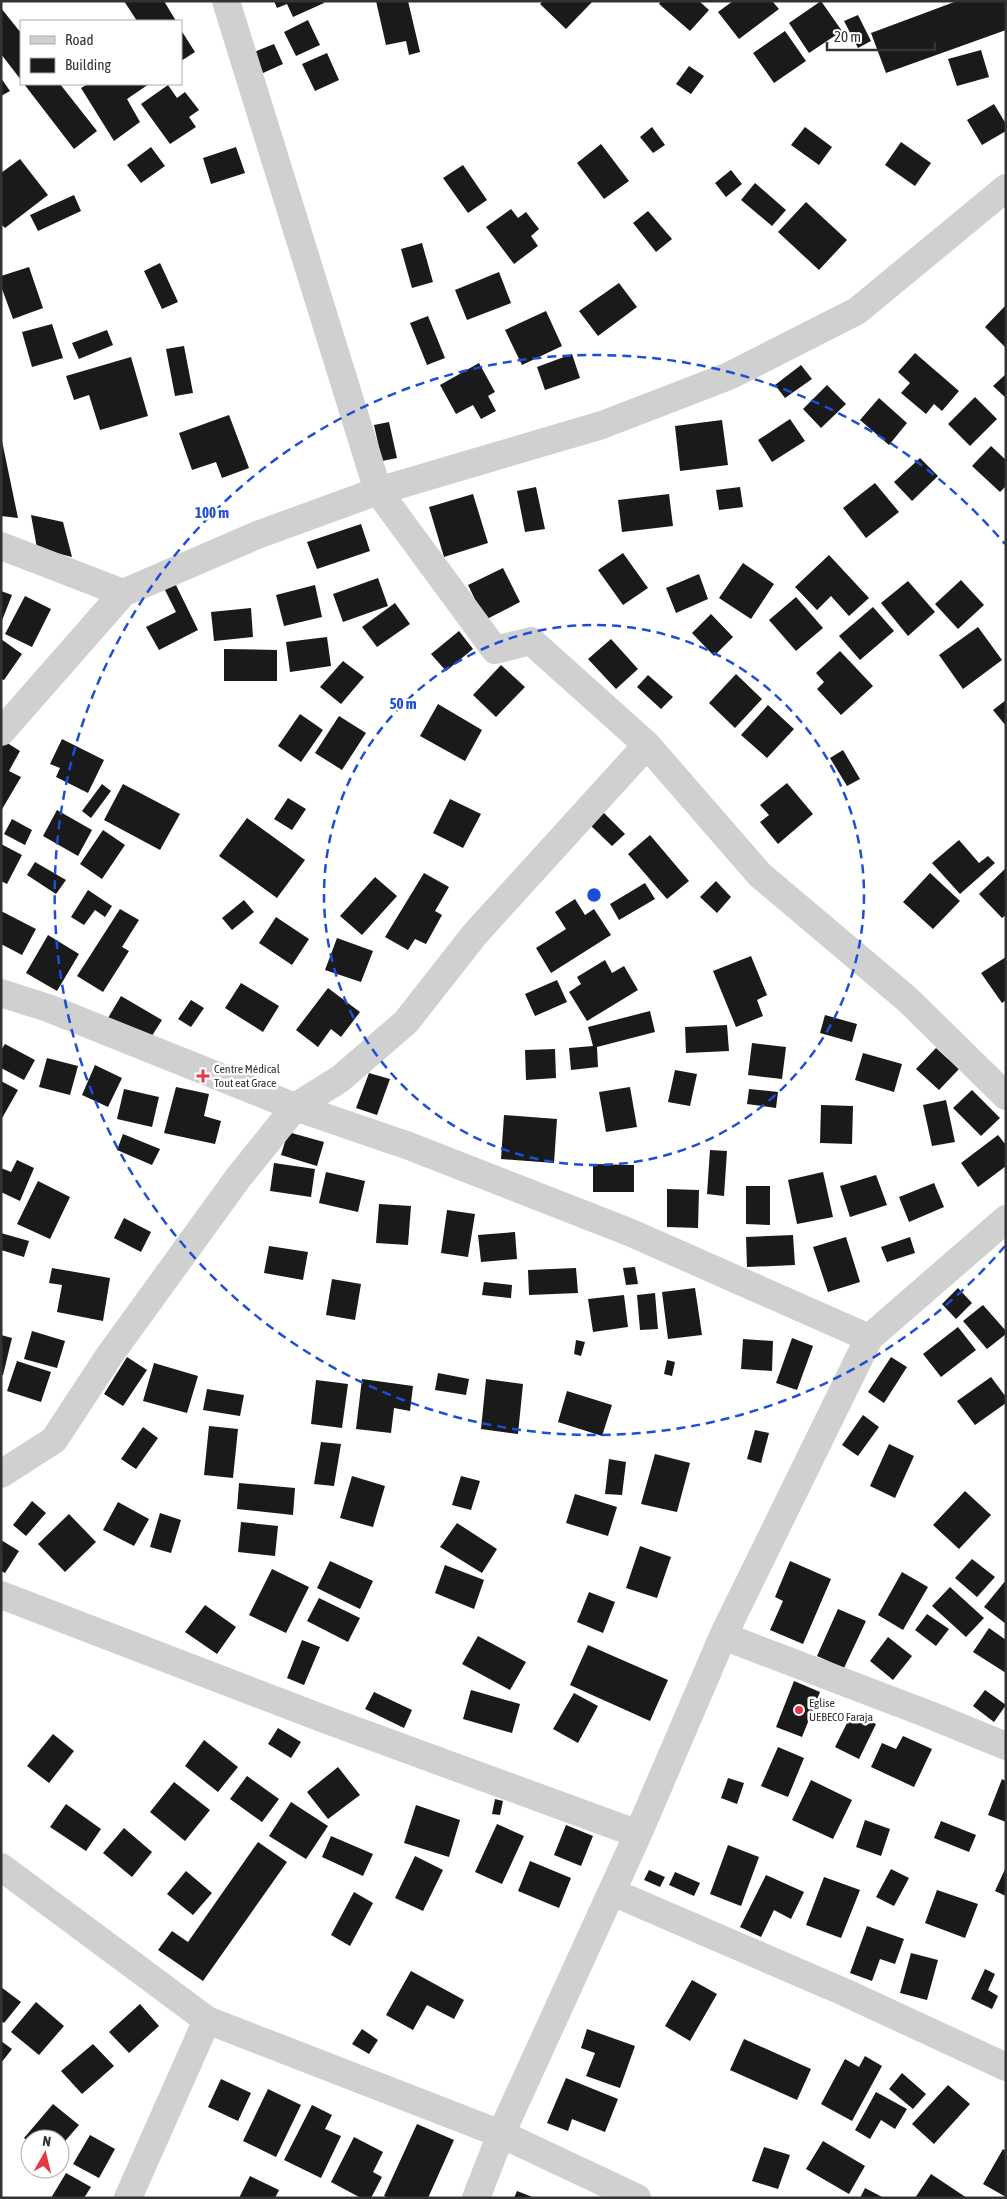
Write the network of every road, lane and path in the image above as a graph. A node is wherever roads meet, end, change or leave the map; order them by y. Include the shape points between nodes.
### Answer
1 (226, 1) edge
2 (1006, 188) edge
3 (378, 491) junction
4 (1, 546) edge
5 (123, 594) junction
6 (1, 732) edge
7 (647, 746) junction
8 (1, 993) edge
9 (1006, 1096) edge
10 (295, 1107) junction
11 (1006, 1219) edge
12 (869, 1338) junction
13 (1, 1474) edge
14 (1, 1595) edge
15 (723, 1636) junction
16 (1006, 1746) edge
17 (638, 1834) junction
18 (1, 1867) edge
19 (612, 1892) junction
20 (207, 2020) junction
21 (1006, 2067) edge
22 (501, 2134) junction
23 (128, 2198) edge
24 (476, 2198) edge
25 (637, 2198) edge

1 - 3 street
2 - 3 street via 857,311 730,376 602,425
3 - 5 street via 257,535
3 - 7 street via 496,650 531,641
4 - 5 street
5 - 6 street
7 - 9 street via 760,875 907,999
7 - 10 street via 475,934 406,1022 340,1080
8 - 10 street via 48,1008
10 - 12 street via 409,1146 629,1232
10 - 13 street via 238,1178 109,1356 54,1440
11 - 12 street
12 - 15 street
14 - 17 street via 324,1719
15 - 16 street
15 - 17 street
17 - 19 street
18 - 20 street
19 - 21 street via 844,1992
19 - 22 street
20 - 22 street
20 - 23 street
22 - 24 street
22 - 25 street

